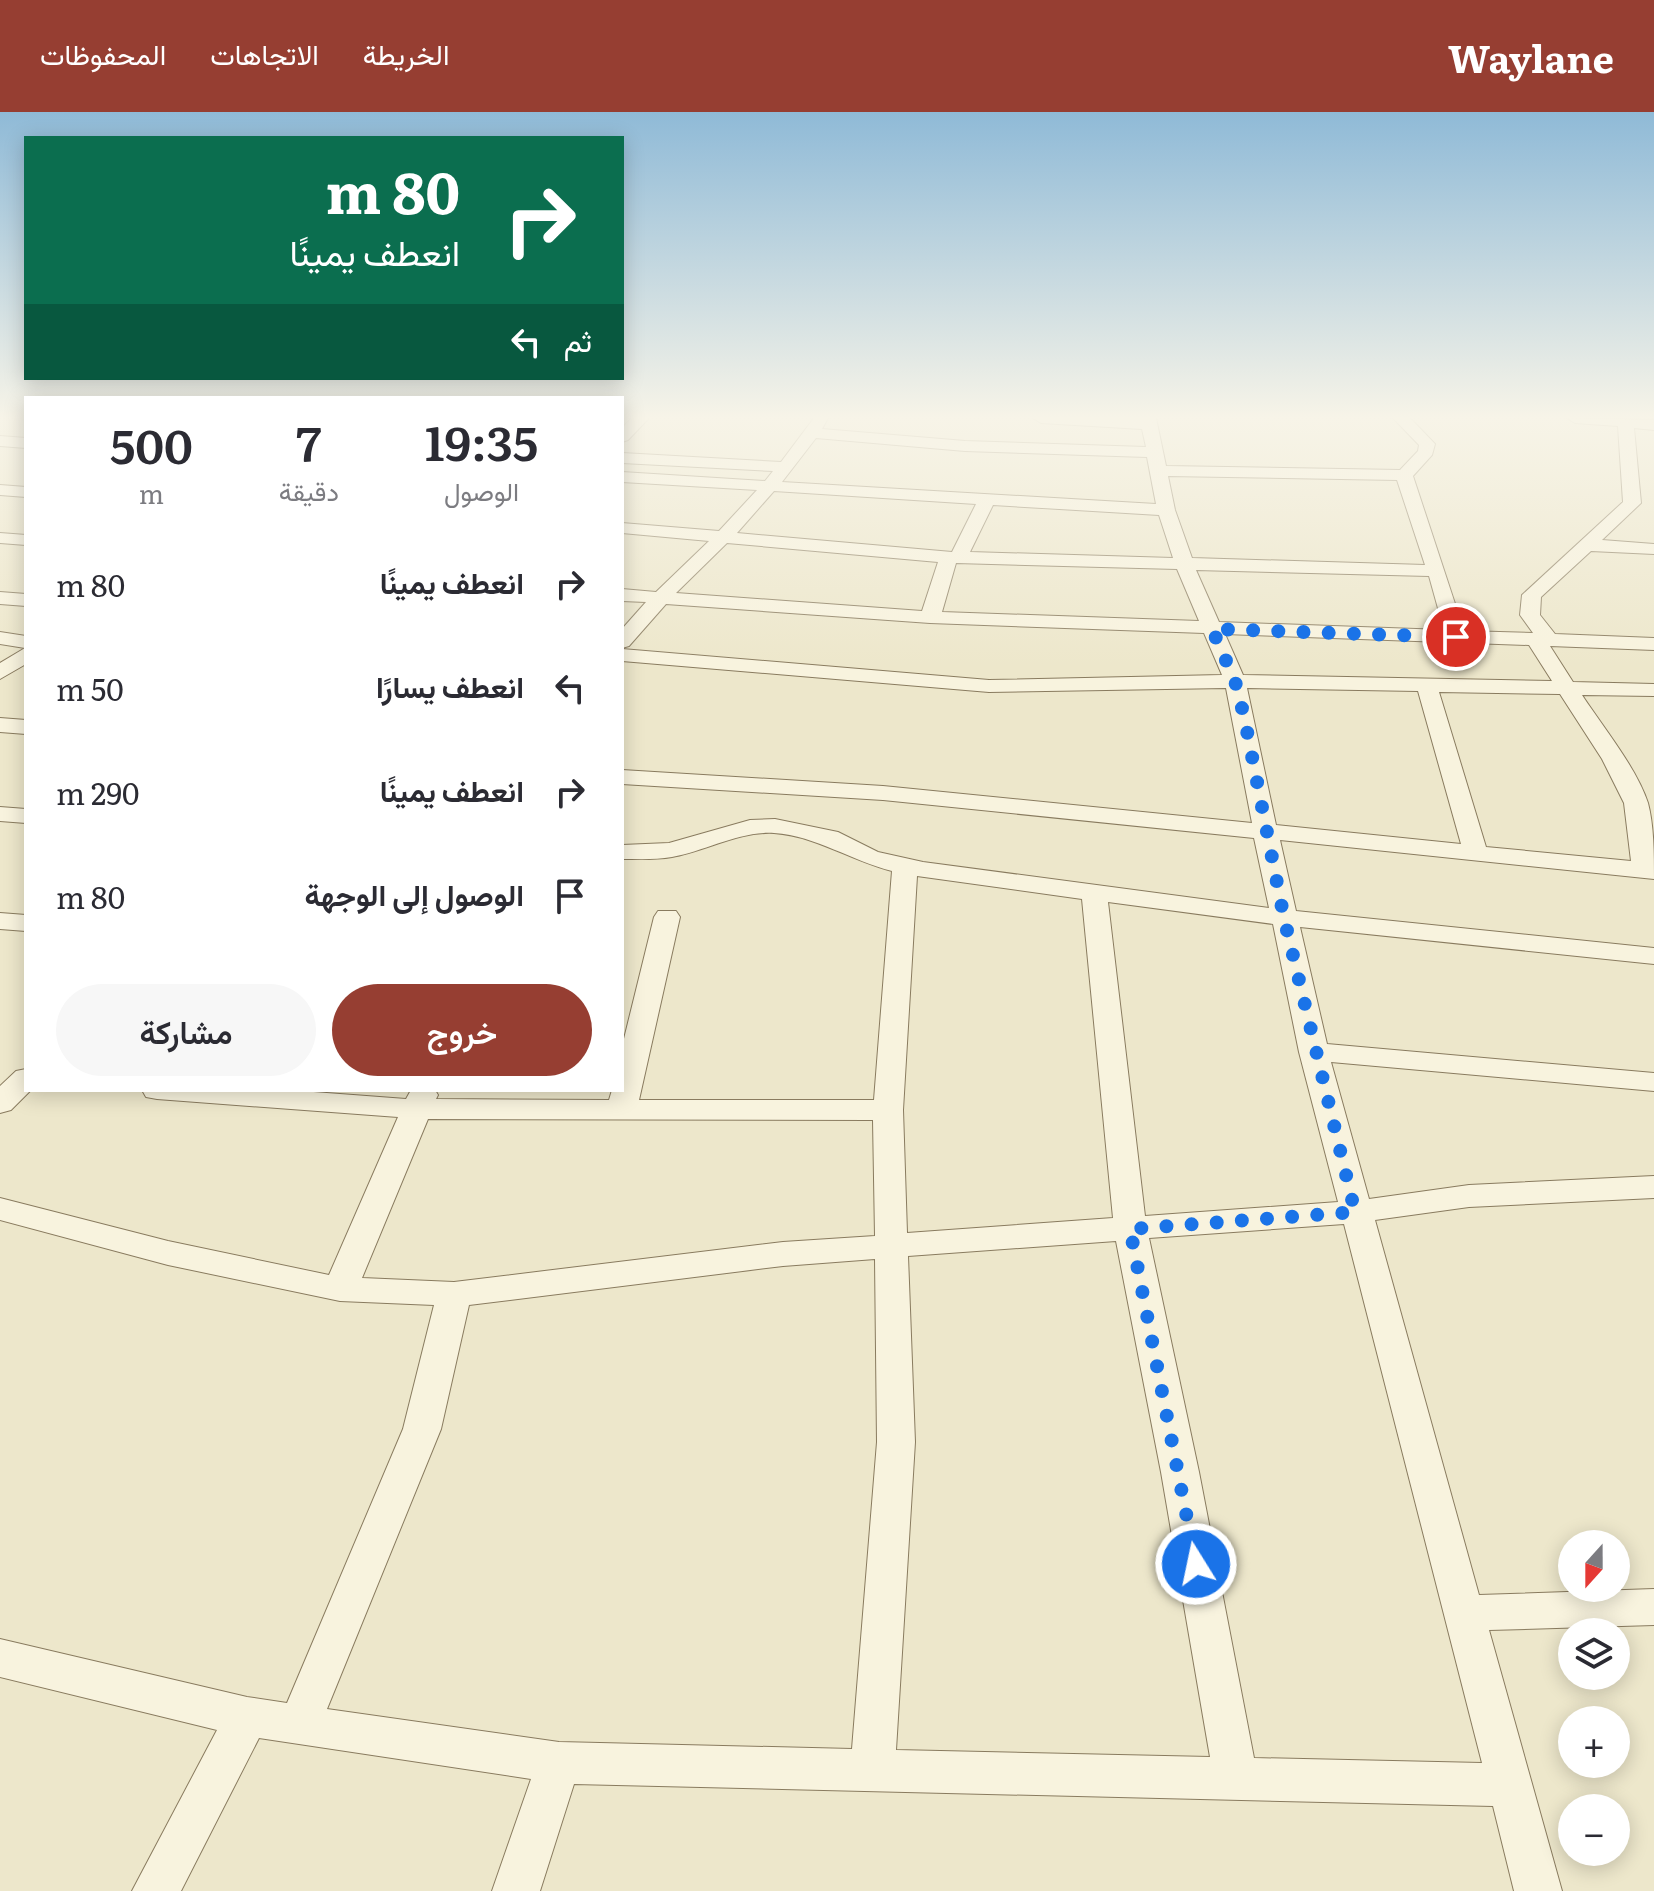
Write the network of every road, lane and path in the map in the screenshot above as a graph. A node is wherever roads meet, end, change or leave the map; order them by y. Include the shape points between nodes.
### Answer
1 (755, 501) edge
2 (986, 501) joint
3 (1164, 501) edge
4 (1413, 501) edge
5 (1632, 503) joint
6 (1654, 505) edge
7 (1166, 510) junction
8 (624, 528) edge
9 (723, 537) junction
10 (0, 538) edge
11 (24, 540) edge
12 (1586, 545) junction
13 (1654, 549) edge
14 (953, 557) junction
15 (1184, 563) junction
16 (1437, 571) junction
17 (624, 595) edge
18 (0, 598) edge
19 (659, 599) junction
20 (24, 600) edge
21 (930, 617) junction
22 (1212, 629) junction
23 (1456, 637) junction
24 (0, 638) edge
25 (1542, 639) junction
26 (624, 640) edge
27 (24, 644) edge
28 (1654, 644) edge
29 (24, 645) edge
30 (624, 655) edge
31 (0, 673) edge
32 (1235, 681) junction
33 (1427, 687) junction
34 (1654, 690) edge
35 (1567, 691) junction
36 (0, 725) edge
37 (24, 727) edge
38 (624, 777) edge
39 (1645, 804) edge
40 (0, 814) edge
41 (24, 816) edge
42 (1265, 830) junction
43 (624, 852) edge
44 (1475, 852) junction
45 (905, 866) junction
46 (1649, 870) edge
47 (1094, 893) junction
48 (667, 917) dead end
49 (1284, 918) junction
50 (0, 921) edge
51 (24, 923) edge
52 (1654, 956) edge
53 (1314, 1052) junction
54 (24, 1080) edge
55 (1654, 1082) edge
56 (210, 1092) edge
57 (420, 1100) edge
58 (0, 1103) edge
59 (622, 1109) junction
60 (888, 1110) junction
61 (1654, 1187) edge
62 (1355, 1212) junction
63 (6, 1217) edge
64 (1130, 1229) junction
65 (889, 1247) junction
66 (340, 1289) junction
67 (454, 1294) junction
68 (1654, 1607) edge
69 (1464, 1613) junction
70 (0, 1658) edge
71 (247, 1717) junction
72 (299, 1725) junction
73 (559, 1763) junction
74 (873, 1770) junction
75 (1236, 1779) junction
76 (1508, 1785) junction
77 (156, 1891) edge
78 (516, 1891) edge
79 (1538, 1891) edge

1 - 9 street
2 - 7 street
2 - 14 street
3 - 7 street
4 - 16 street
5 - 6 street
5 - 12 street
7 - 15 street
8 - 9 street
9 - 14 street
9 - 19 street
10 - 11 street
12 - 13 street
12 - 25 street via 1532,595 1530,615
14 - 15 street
14 - 21 street
15 - 16 street
15 - 22 street
16 - 23 street
17 - 19 street
18 - 20 street
19 - 21 street
19 - 26 street
21 - 22 street
22 - 23 street
22 - 32 street
23 - 25 street
24 - 27 street
25 - 28 street
25 - 35 street
29 - 31 street
30 - 32 street via 989,686
32 - 33 street
32 - 42 street
33 - 35 street
33 - 44 street
34 - 35 street
35 - 39 street
36 - 37 street
38 - 42 street via 883,793
39 - 46 street
40 - 41 street
42 - 44 street
42 - 49 street
43 - 45 street via 670,850 750,827 775,826 829,837 870,858
44 - 46 street
45 - 47 street
45 - 60 street
47 - 49 street
47 - 64 street
48 - 59 street
49 - 52 street
49 - 53 street
50 - 51 street
53 - 55 street
53 - 62 street
54 - 58 street
56 - 57 street
57 - 59 street
57 - 66 street
59 - 60 street
60 - 65 street
61 - 62 street via 1469,1196
62 - 64 street
62 - 69 street
63 - 66 street
64 - 65 street
64 - 75 street
65 - 67 street via 783,1254
65 - 74 street via 896,1442
66 - 67 street
67 - 72 street via 422,1429
68 - 69 street
69 - 76 street
70 - 71 street
71 - 72 street
71 - 77 street
72 - 73 street
73 - 74 street
73 - 78 street
74 - 75 street
75 - 76 street
76 - 79 street

